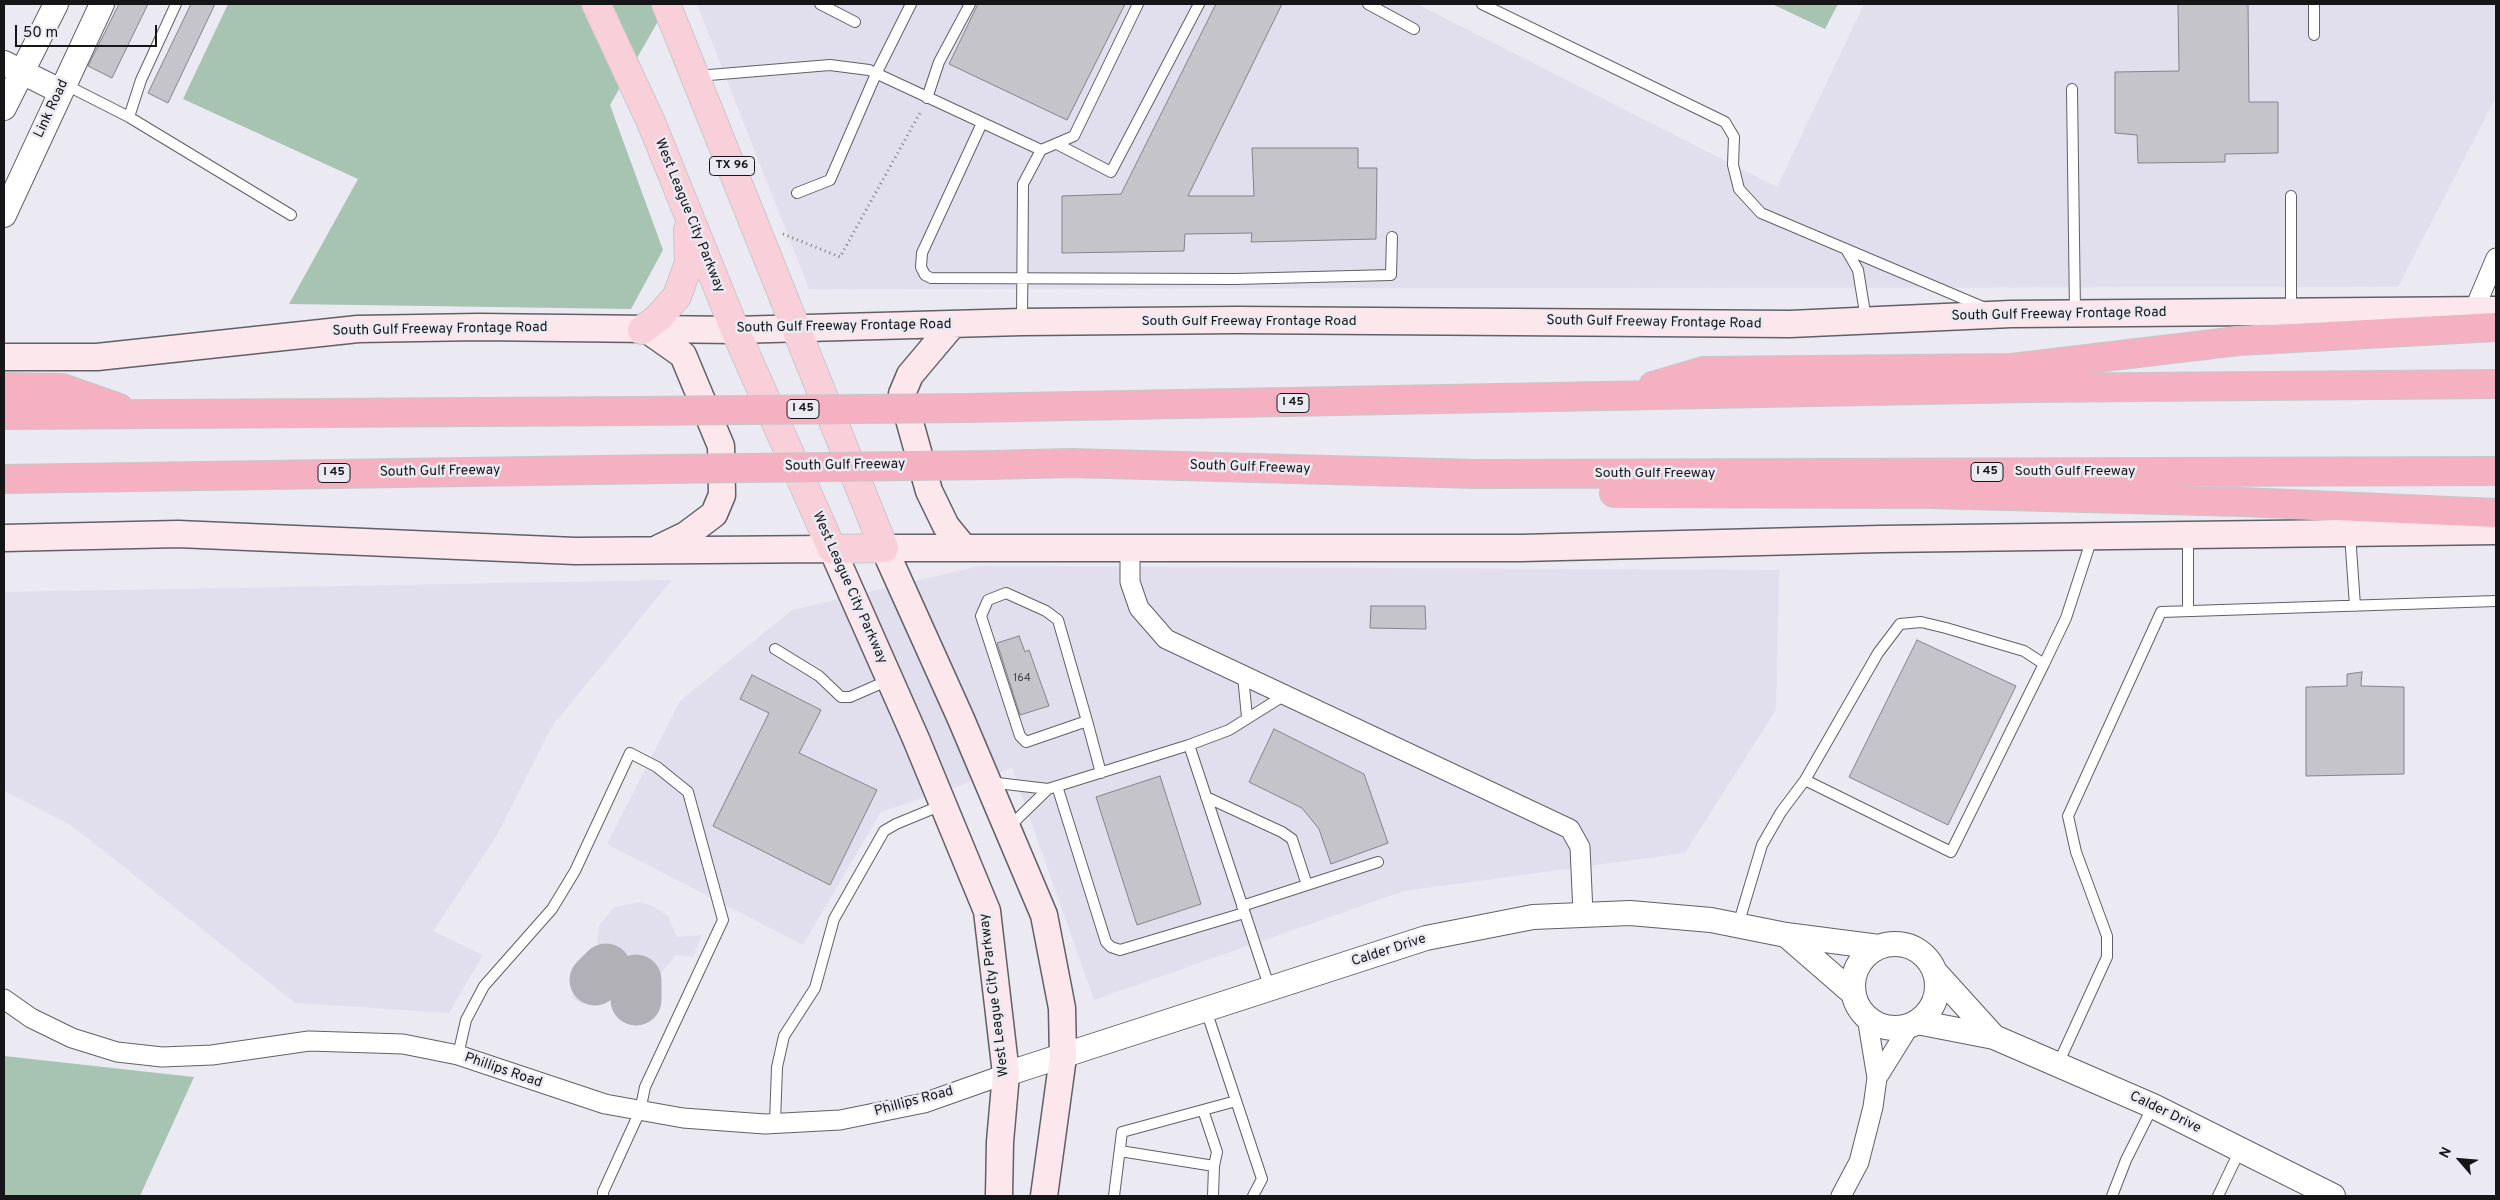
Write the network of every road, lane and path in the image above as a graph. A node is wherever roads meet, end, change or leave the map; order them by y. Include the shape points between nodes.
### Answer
1 (56, 4) edge
2 (102, 4) edge
3 (176, 4) edge
4 (596, 4) edge
5 (666, 4) edge
6 (820, 4) edge
7 (911, 4) edge
8 (970, 4) edge
9 (1138, 4) edge
10 (1199, 4) edge
11 (1368, 4) edge
12 (1482, 4) edge
13 (2314, 4) edge
14 (855, 22) dead end
15 (1414, 29) dead end
16 (2314, 35) dead end
17 (13, 67) edge
18 (876, 74) junction
19 (696, 76) junction
20 (62, 87) junction
21 (2072, 89) dead end
22 (927, 98) junction
23 (4, 108) edge
24 (129, 117) junction
25 (982, 123) junction
26 (1057, 144) junction
27 (1041, 150) junction
28 (797, 193) dead end
29 (2291, 196) dead end
30 (687, 211) junction
31 (4, 215) edge
32 (291, 215) dead end
33 (782, 234) dead end
34 (1392, 237) dead end
35 (1846, 249) junction
36 (2496, 258) edge
37 (1022, 278) junction
38 (2485, 310) edge
39 (2291, 312) junction
40 (2075, 314) junction
41 (2002, 315) junction
42 (1866, 321) junction
43 (1022, 322) junction
44 (953, 324) junction
45 (2496, 327) edge
46 (797, 328) junction
47 (644, 329) junction
48 (735, 330) junction
49 (4, 357) edge
50 (2496, 384) edge
51 (4, 387) edge
52 (1618, 396) junction
53 (136, 415) junction
54 (4, 416) edge
55 (1363, 471) junction
56 (2496, 471) edge
57 (56, 478) junction
58 (4, 479) edge
59 (4, 490) edge
60 (2496, 513) edge
61 (2496, 531) edge
62 (2350, 532) junction
63 (2188, 536) junction
64 (2092, 537) junction
65 (4, 538) edge
66 (884, 548) junction
67 (964, 548) junction
68 (832, 549) junction
69 (1130, 549) junction
70 (651, 551) junction
71 (2496, 601) edge
72 (2355, 606) junction
73 (2188, 611) junction
74 (775, 649) dead end
75 (2044, 664) junction
76 (1243, 676) junction
77 (890, 679) junction
78 (1285, 695) junction
79 (1247, 717) junction
80 (1087, 721) junction
81 (1189, 745) junction
82 (1101, 773) junction
83 (1806, 780) junction
84 (988, 781) junction
85 (1053, 788) junction
86 (1206, 798) junction
87 (943, 805) junction
88 (1008, 829) junction
89 (1378, 862) dead end
90 (1307, 885) junction
91 (1243, 909) junction
92 (1584, 913) junction
93 (1738, 926) junction
94 (1786, 935) junction
95 (1879, 947) junction
96 (1936, 973) junction
97 (1270, 989) junction
98 (1854, 994) junction
99 (4, 999) edge
100 (1206, 1010) junction
101 (1867, 1017) junction
102 (1914, 1023) junction
103 (1994, 1037) junction
104 (458, 1056) junction
105 (1063, 1057) junction
106 (2058, 1064) junction
107 (1006, 1074) junction
108 (1877, 1078) junction
109 (1236, 1101) junction
110 (2153, 1106) junction
111 (1203, 1110) junction
112 (640, 1111) junction
113 (775, 1123) junction
114 (2240, 1150) junction
115 (1120, 1151) junction
116 (1214, 1166) junction
117 (603, 1196) edge
118 (999, 1196) edge
119 (1044, 1196) edge
120 (1114, 1196) edge
121 (1213, 1196) edge
122 (1253, 1196) edge
123 (1841, 1196) edge
124 (2112, 1196) edge
125 (2218, 1196) edge
126 (2333, 1196) edge

1 - 17 street
2 - 20 street, Link Road
3 - 24 lane via 141,80
4 - 30 main road, West League City Parkway via 651,122
5 - 19 main road, TX 96
6 - 14 lane
7 - 18 lane
8 - 22 lane via 940,62
9 - 26 lane via 1074,136
10 - 26 lane via 1112,172
11 - 15 lane
12 - 35 lane via 1725,122 1734,137 1734,165 1739,189 1760,213
13 - 16 lane
17 - 20 street
17 - 23 street
18 - 19 lane via 869,70 830,66
18 - 22 lane
18 - 28 lane via 830,180
19 - 46 main road, TX 96
20 - 24 lane
20 - 31 street, Link Road
21 - 40 lane
22 - 25 lane
22 - 33 path via 840,257
24 - 32 lane
25 - 27 lane
25 - 37 lane via 922,253 921,267 931,278
26 - 27 lane
27 - 37 lane via 1023,184
29 - 39 lane
30 - 47 main road via 690,263 677,296
30 - 48 main road, West League City Parkway
34 - 37 lane via 1391,275
35 - 41 lane
35 - 42 lane via 1858,270
36 - 38 street
37 - 43 lane
38 - 39 main road, South Gulf Freeway Frontage Road
39 - 40 main road, South Gulf Freeway Frontage Road
40 - 41 main road, South Gulf Freeway Frontage Road
41 - 42 main road, South Gulf Freeway Frontage Road
42 - 43 main road, South Gulf Freeway Frontage Road via 1790,324 1247,320
43 - 44 main road, South Gulf Freeway Frontage Road
44 - 46 main road, South Gulf Freeway Frontage Road
44 - 67 main road via 910,375 902,394 929,491 946,526
45 - 52 highway via 2238,342 2012,368 1704,371
46 - 48 main road, South Gulf Freeway Frontage Road
46 - 66 main road, TX 96
47 - 48 main road, South Gulf Freeway Frontage Road
47 - 49 main road, South Gulf Freeway Frontage Road via 358,329 97,357
47 - 70 main road via 682,355 721,446 722,495 714,514 686,536
48 - 68 main road, West League City Parkway
50 - 52 highway, I 45
51 - 53 highway via 62,388
52 - 53 highway, I 45, bridge via 968,408
53 - 54 highway, I 45
55 - 56 highway, South Gulf Freeway / I 45 via 1487,474
55 - 57 highway, South Gulf Freeway / I 45, bridge via 1071,463
55 - 60 highway via 1541,492 1928,494 2243,502
57 - 58 highway, South Gulf Freeway / I 45
57 - 59 highway
61 - 62 main road
62 - 63 main road
62 - 72 lane
63 - 64 main road
63 - 73 lane
64 - 69 main road via 1521,548
64 - 75 lane via 2066,618
65 - 70 main road via 178,534 571,551
66 - 67 main road
66 - 68 main road
66 - 84 main road
67 - 69 main road
68 - 70 main road
68 - 77 main road, West League City Parkway
69 - 76 street via 1130,582 1139,608 1166,639
71 - 72 lane
72 - 73 lane
73 - 106 lane via 2161,612 2068,816 2076,852 2107,936 2107,957
74 - 77 lane via 819,676 841,697 850,697
75 - 83 lane via 2024,651 1946,628 1921,622 1900,624 1878,653
75 - 83 lane via 1951,852
76 - 78 street
76 - 79 lane
77 - 87 main road, West League City Parkway
78 - 79 lane
78 - 92 street via 1570,829 1580,847
79 - 81 lane via 1229,730
80 - 80 lane via 1058,620 1006,593 988,600 981,616 1020,736 1026,742
80 - 82 lane
81 - 82 lane
81 - 86 lane
82 - 85 lane
83 - 93 lane via 1781,812 1762,845
84 - 85 lane
84 - 88 main road
85 - 88 lane
85 - 91 lane via 1106,942 1112,947 1120,950
86 - 90 lane via 1292,839
86 - 91 lane
87 - 107 main road, West League City Parkway via 986,911
87 - 113 lane via 884,831 834,919 815,988 784,1036 777,1067
88 - 105 main road via 1044,915 1062,1008
89 - 90 lane
90 - 91 lane
91 - 97 lane
92 - 93 street, Calder Drive via 1657,915
92 - 97 street, Calder Drive via 1533,917 1426,938
93 - 94 street, Calder Drive
94 - 95 street, Calder Drive
94 - 98 street
95 - 96 street via 1906,945 1929,960
95 - 98 street via 1858,966
96 - 102 street via 1934,1001 1927,1013
96 - 103 street, Calder Drive
97 - 100 street, Calder Drive
98 - 101 street
99 - 104 street, Phillips Road via 31,1018 72,1038 117,1052 162,1057 212,1055 309,1041 402,1044
100 - 105 street, Calder Drive
100 - 109 lane
101 - 102 street via 1891,1028
101 - 108 street
102 - 103 street, Calder Drive
102 - 108 street
103 - 106 street, Calder Drive
104 - 112 street, Phillips Road via 605,1104
104 - 112 lane via 466,1020 484,986 552,909 575,870 630,754 657,767 688,792 723,920 645,1087
105 - 107 street, Calder Drive
105 - 119 main road
106 - 110 street, Calder Drive
107 - 113 street, Phillips Road via 915,1105 840,1120
107 - 118 main road, West League City Parkway
108 - 123 street via 1858,1162
109 - 111 lane
109 - 122 lane via 1262,1179
110 - 114 street, Calder Drive
110 - 124 lane
111 - 115 lane via 1122,1132
111 - 116 lane via 1217,1152
112 - 113 street, Phillips Road via 683,1118
112 - 117 lane
114 - 125 lane
114 - 126 street, Calder Drive
115 - 116 lane
115 - 120 lane
116 - 121 lane

